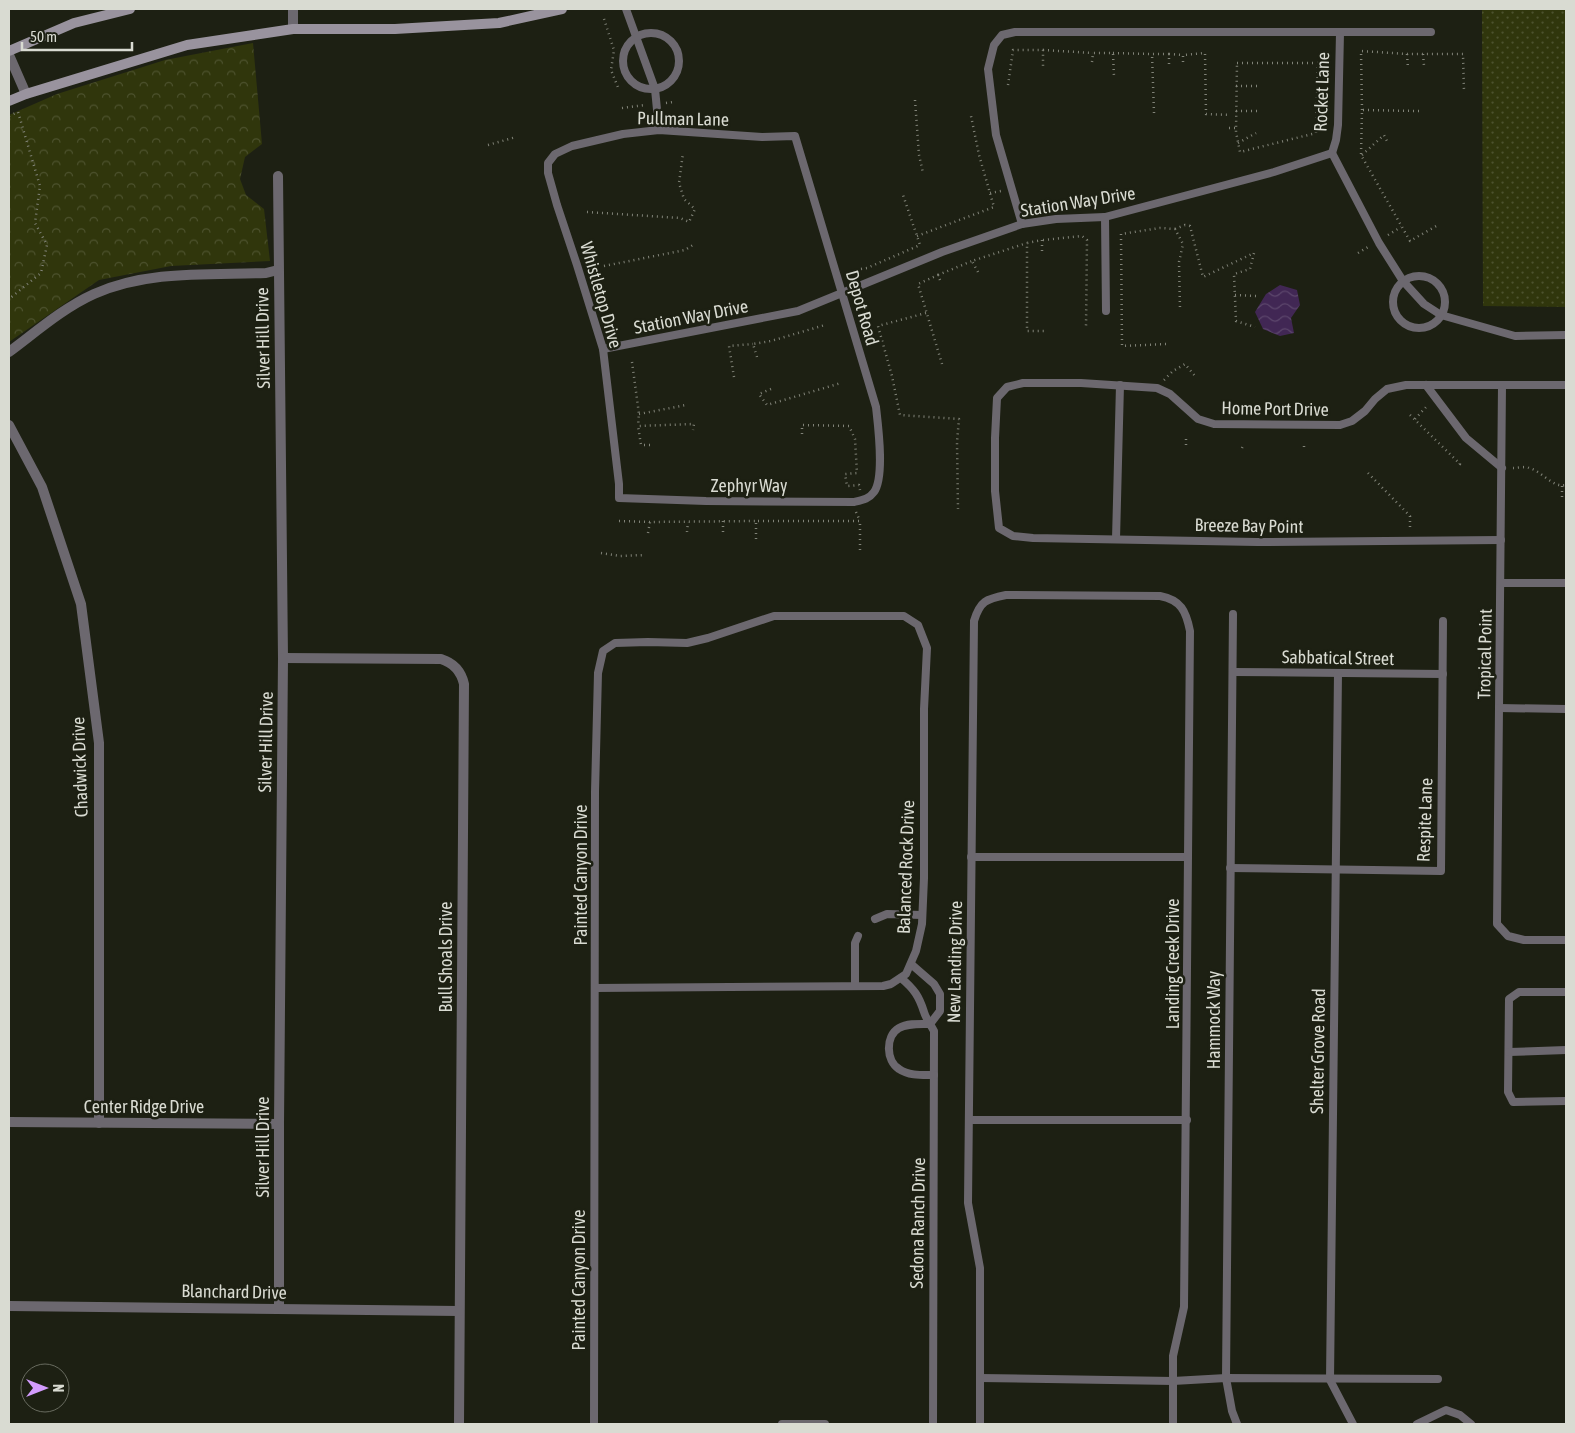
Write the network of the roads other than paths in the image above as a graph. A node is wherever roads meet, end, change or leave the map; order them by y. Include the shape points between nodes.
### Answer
1 (130, 9) edge
2 (293, 9) edge
3 (562, 9) edge
4 (626, 9) edge
5 (293, 29) junction
6 (1431, 32) dead end
7 (1340, 33) junction
8 (637, 37) junction
9 (9, 51) edge
10 (9, 56) edge
11 (655, 89) junction
12 (26, 94) junction
13 (9, 101) edge
14 (659, 130) junction
15 (795, 136) joint
16 (1332, 153) junction
17 (548, 163) joint
18 (278, 176) dead end
19 (1105, 217) junction
20 (1022, 224) junction
21 (278, 270) junction
22 (1403, 281) junction
23 (842, 293) junction
24 (1106, 311) dead end
25 (1441, 315) junction
26 (1566, 335) edge
27 (603, 349) junction
28 (9, 352) edge
29 (1120, 385) junction
30 (1426, 385) junction
31 (1502, 385) junction
32 (1566, 385) edge
33 (9, 425) edge
34 (1502, 468) junction
35 (876, 490) joint
36 (619, 498) joint
37 (999, 528) joint
38 (1116, 539) junction
39 (1501, 540) junction
40 (1501, 583) junction
41 (1566, 583) edge
42 (1082, 596) joint
43 (1233, 614) dead end
44 (1443, 621) dead end
45 (918, 625) joint
46 (283, 658) junction
47 (1233, 672) junction
48 (1338, 673) junction
49 (1443, 674) junction
50 (1499, 708) junction
51 (1566, 709) edge
52 (971, 857) junction
53 (1188, 857) junction
54 (1230, 868) junction
55 (1336, 870) junction
56 (922, 915) junction
57 (875, 920) dead end
58 (858, 936) dead end
59 (1566, 940) edge
60 (911, 964) junction
61 (901, 978) junction
62 (855, 986) junction
63 (595, 988) junction
64 (1566, 992) edge
65 (930, 1024) junction
66 (1566, 1050) edge
67 (1509, 1052) junction
68 (934, 1075) junction
69 (1566, 1101) edge
70 (969, 1120) junction
71 (1187, 1120) junction
72 (9, 1122) edge
73 (99, 1123) junction
74 (279, 1124) junction
75 (9, 1306) edge
76 (279, 1309) junction
77 (459, 1311) junction
78 (980, 1378) junction
79 (1226, 1378) junction
80 (1438, 1379) dead end
81 (1330, 1380) junction
82 (1172, 1381) junction
83 (459, 1424) edge
84 (594, 1424) edge
85 (782, 1424) edge
86 (825, 1424) edge
87 (933, 1424) edge
88 (980, 1424) edge
89 (1172, 1424) edge
90 (1237, 1424) edge
91 (1353, 1424) edge
92 (1417, 1424) edge
93 (1471, 1424) edge

1 - 9 main road via 74,23
2 - 5 street
3 - 5 main road via 499,23 395,29
4 - 8 lane
5 - 12 main road via 187,45
6 - 7 lane
7 - 16 lane, Rocket Lane via 1338,125
7 - 20 lane via 1016,32 1002,35 994,45 988,69 996,135
8 - 11 lane
8 - 11 lane via 628,45 624,67 636,85
8 - 11 lane via 656,33 667,37 679,55 675,76
10 - 12 street
11 - 14 lane
12 - 13 main road
14 - 15 lane, Pullman Lane
14 - 17 lane, Pullman Lane via 623,134 572,146 555,154
15 - 23 lane, Depot Road
16 - 19 lane, Station Way Drive via 1274,172
16 - 22 lane via 1379,243
17 - 27 lane, Whistletop Drive via 557,205
18 - 21 street, Silver Hill Drive
19 - 20 lane, Station Way Drive
19 - 24 lane
20 - 23 lane, Station Way Drive
21 - 28 street via 166,276 129,282 93,294
21 - 46 street, Silver Hill Drive
22 - 25 lane via 1424,304
22 - 25 lane via 1426,277 1436,283 1443,292 1445,304
22 - 25 lane via 1393,297 1396,315 1402,322 1410,327 1428,327
23 - 27 lane, Station Way Drive via 798,311
23 - 35 lane, Depot Road via 876,406 880,474
25 - 26 lane via 1515,336
27 - 36 lane, Whistletop Drive
29 - 30 lane, Home Port Drive via 1157,388 1170,394 1198,419 1214,424 1340,425 1352,421 1387,389
29 - 37 lane, Home Port Drive via 1023,383 1007,387 997,398 995,491
29 - 38 lane
30 - 31 lane, Home Port Drive
30 - 34 lane via 1466,438
31 - 32 lane, Home Port Drive
31 - 34 lane, Tropical Point
33 - 73 street, Chadwick Drive via 42,488 81,604 99,743
34 - 39 lane, Tropical Point
35 - 36 lane, Zephyr Way via 868,499 854,502
37 - 38 lane, Breeze Bay Point via 1012,536 1033,538
38 - 39 lane, Breeze Bay Point via 1257,542
39 - 40 lane, Tropical Point
40 - 41 lane
40 - 50 lane, Tropical Point
42 - 52 lane, New Landing Drive via 1006,595 985,601 977,608 974,621
42 - 53 lane, Landing Creek Drive via 1170,598 1182,606 1188,618
43 - 47 lane, Hammock Way
44 - 49 lane, Respite Lane
45 - 56 lane, Balanced Rock Drive via 927,648
45 - 63 lane, Painted Canyon Drive via 904,616 774,616 687,643 616,643 603,651 598,673 595,792
46 - 74 street, Silver Hill Drive
46 - 77 street, Bull Shoals Drive via 441,659 454,665 463,677
47 - 48 lane, Sabbatical Street
47 - 54 lane, Hammock Way
48 - 49 lane, Sabbatical Street
48 - 55 lane, Shelter Grove Road
49 - 55 lane, Respite Lane via 1441,871
50 - 51 lane
50 - 59 lane, Tropical Point via 1497,924 1508,936 1524,940
52 - 53 lane
52 - 70 lane, New Landing Drive
53 - 71 lane, Landing Creek Drive
54 - 55 lane, Respite Lane
54 - 79 lane, Hammock Way
55 - 81 lane, Shelter Grove Road
56 - 57 lane via 886,914
56 - 60 lane, Balanced Rock Drive
58 - 62 lane via 855,943
60 - 61 lane, Balanced Rock Drive
60 - 65 lane via 934,984 940,994 940,1011
61 - 62 lane via 883,986
61 - 65 lane, Sedona Ranch Drive via 913,988
62 - 63 lane
63 - 84 lane, Painted Canyon Drive
64 - 67 lane via 1519,992 1509,998
65 - 68 lane, Sedona Ranch Drive via 934,1031
65 - 68 lane via 914,1024 896,1030 889,1052 899,1070
66 - 67 lane
67 - 69 lane via 1508,1092 1513,1102
68 - 87 lane, Sedona Ranch Drive
70 - 71 lane
70 - 78 lane, New Landing Drive via 968,1203 980,1268
71 - 82 lane, Landing Creek Drive via 1184,1307 1172,1356
72 - 73 street, Center Ridge Drive
73 - 74 street, Center Ridge Drive
74 - 76 street, Silver Hill Drive
75 - 76 street, Blanchard Drive
76 - 77 street, Blanchard Drive
77 - 83 street, Bull Shoals Drive
78 - 82 lane
78 - 88 lane, New Landing Drive
79 - 81 lane
79 - 82 lane
79 - 90 lane, Hammock Way
80 - 81 lane
81 - 91 lane, Shelter Grove Road
82 - 89 lane, Landing Creek Drive
85 - 86 lane
92 - 93 lane via 1446,1410

